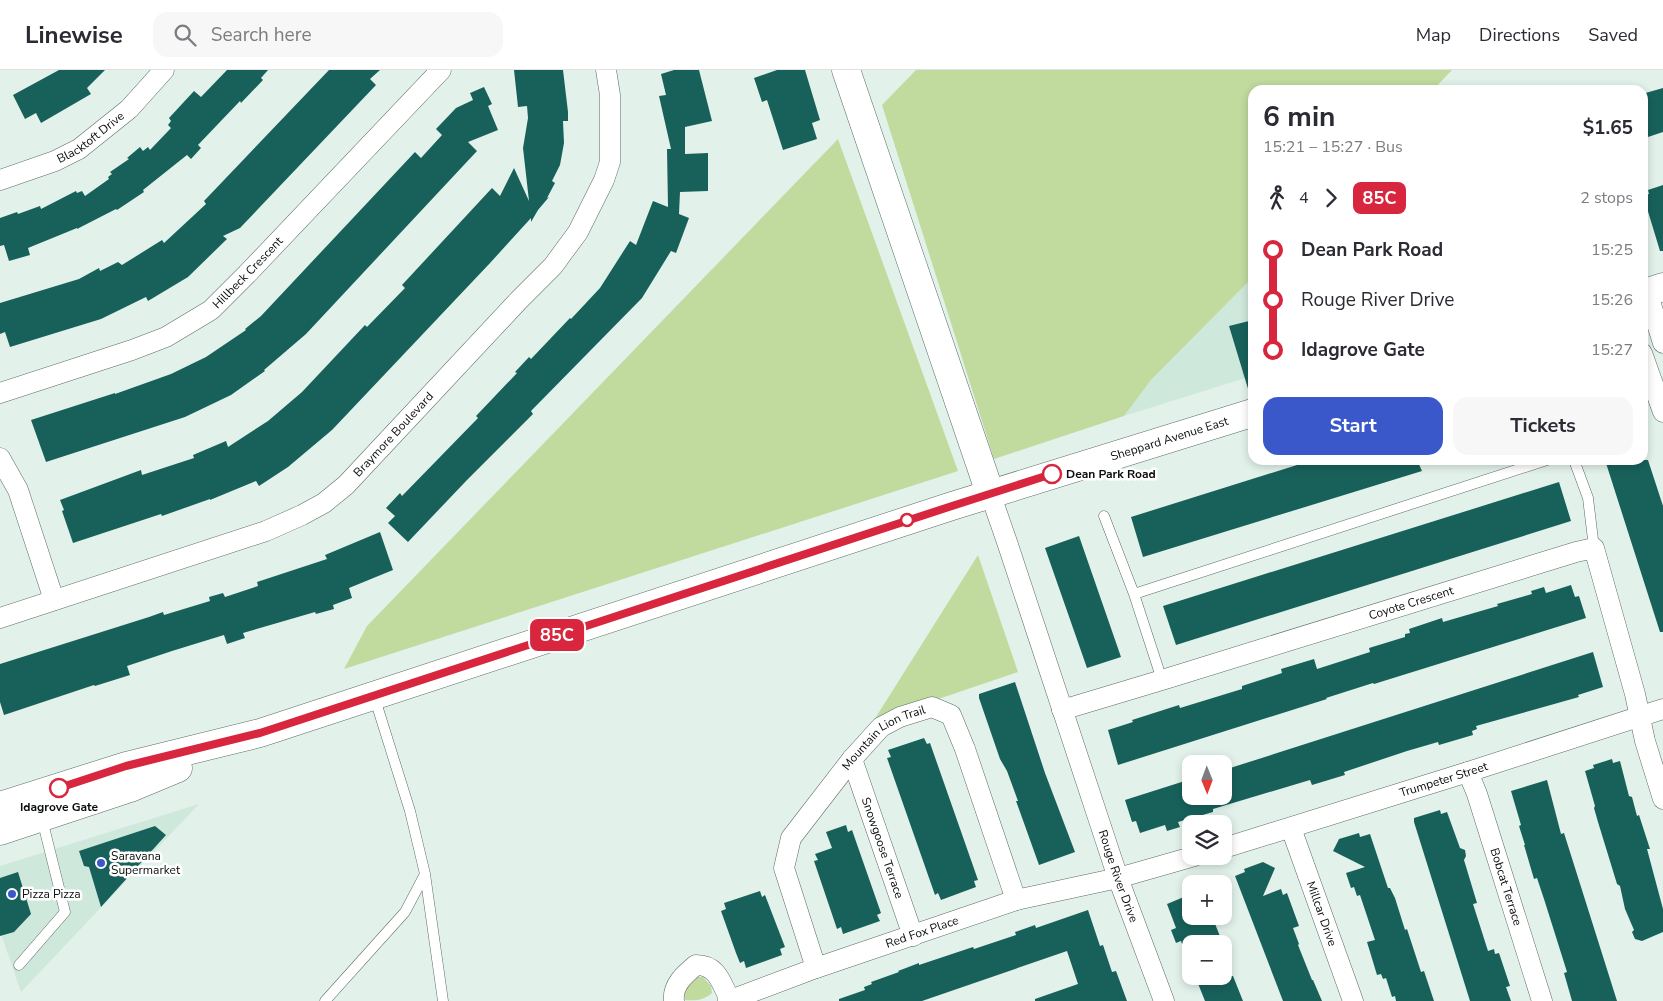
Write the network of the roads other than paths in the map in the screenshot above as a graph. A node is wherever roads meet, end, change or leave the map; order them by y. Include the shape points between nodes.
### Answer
1 (164, 70) edge
2 (441, 70) edge
3 (606, 70) edge
4 (846, 70) edge
5 (0, 180) edge
6 (1651, 291) edge
7 (1663, 343) edge
8 (1648, 370) edge
9 (0, 393) edge
10 (1663, 412) edge
11 (1248, 414) edge
12 (0, 458) edge
13 (1532, 465) edge
14 (1576, 465) edge
15 (990, 494) junction
16 (1104, 516) dead end
17 (1594, 548) junction
18 (1134, 594) junction
19 (54, 600) junction
20 (0, 618) edge
21 (1162, 680) junction
22 (374, 695) junction
23 (1663, 709) edge
24 (1062, 710) junction
25 (1640, 717) junction
26 (260, 733) junction
27 (852, 759) junction
28 (1468, 772) junction
29 (1663, 799) edge
30 (0, 806) edge
31 (41, 817) junction
32 (1291, 828) junction
33 (0, 831) edge
34 (1232, 846) edge
35 (1182, 860) edge
36 (425, 874) junction
37 (1118, 878) junction
38 (1016, 900) junction
39 (913, 936) junction
40 (19, 965) dead end
41 (816, 968) junction
42 (325, 1001) edge
43 (443, 1001) edge
44 (674, 1001) edge
45 (729, 1001) edge
46 (1164, 1001) edge
47 (1353, 1001) edge
48 (1542, 1001) edge

1 - 5 street, Blacktoft Drive via 129,109 79,149
2 - 9 street, Hillbeck Crescent via 211,310 166,337
3 - 19 street, Braymore Boulevard via 610,95 610,162 578,232 554,266 346,485 324,503 266,532
4 - 15 main road
6 - 7 street
8 - 10 street
11 - 15 main road, Sheppard Avenue East
12 - 19 street via 18,490
13 - 18 lane
14 - 17 lane via 1588,498
15 - 22 main road, Sheppard Avenue East
15 - 24 street, Rouge River Drive
16 - 18 lane
17 - 21 street, Coyote Crescent
17 - 25 street
18 - 21 lane
19 - 20 street, Braymore Boulevard
21 - 24 street, Coyote Crescent
22 - 26 main road, Sheppard Avenue East
22 - 36 lane via 410,811
23 - 25 street, Trumpeter Street
24 - 37 street, Rouge River Drive
25 - 28 street, Trumpeter Street
25 - 29 street
26 - 30 main road, Sheppard Avenue East via 126,766
26 - 31 main road, Sheppard Avenue East via 130,788
27 - 38 street, Mountain Lion Trail via 881,727 900,717 932,707 951,715
27 - 39 street, Snowgoose Terrace
27 - 41 street, Mountain Lion Trail via 791,838 784,868
28 - 32 street, Trumpeter Street
28 - 48 street, Bobcat Terrace
31 - 33 main road, Sheppard Avenue East
31 - 40 lane via 65,912
32 - 34 street, Trumpeter Street
32 - 47 street, Millcar Drive
35 - 37 street
36 - 42 lane via 405,912
36 - 43 lane
37 - 38 street, Red Fox Place
37 - 46 street, Rouge River Drive
38 - 39 street, Red Fox Place
39 - 41 street, Red Fox Place
41 - 45 street, Red Fox Place
44 - 45 street, Red Fox Place via 677,984 684,975 696,965 706,965 716,973

